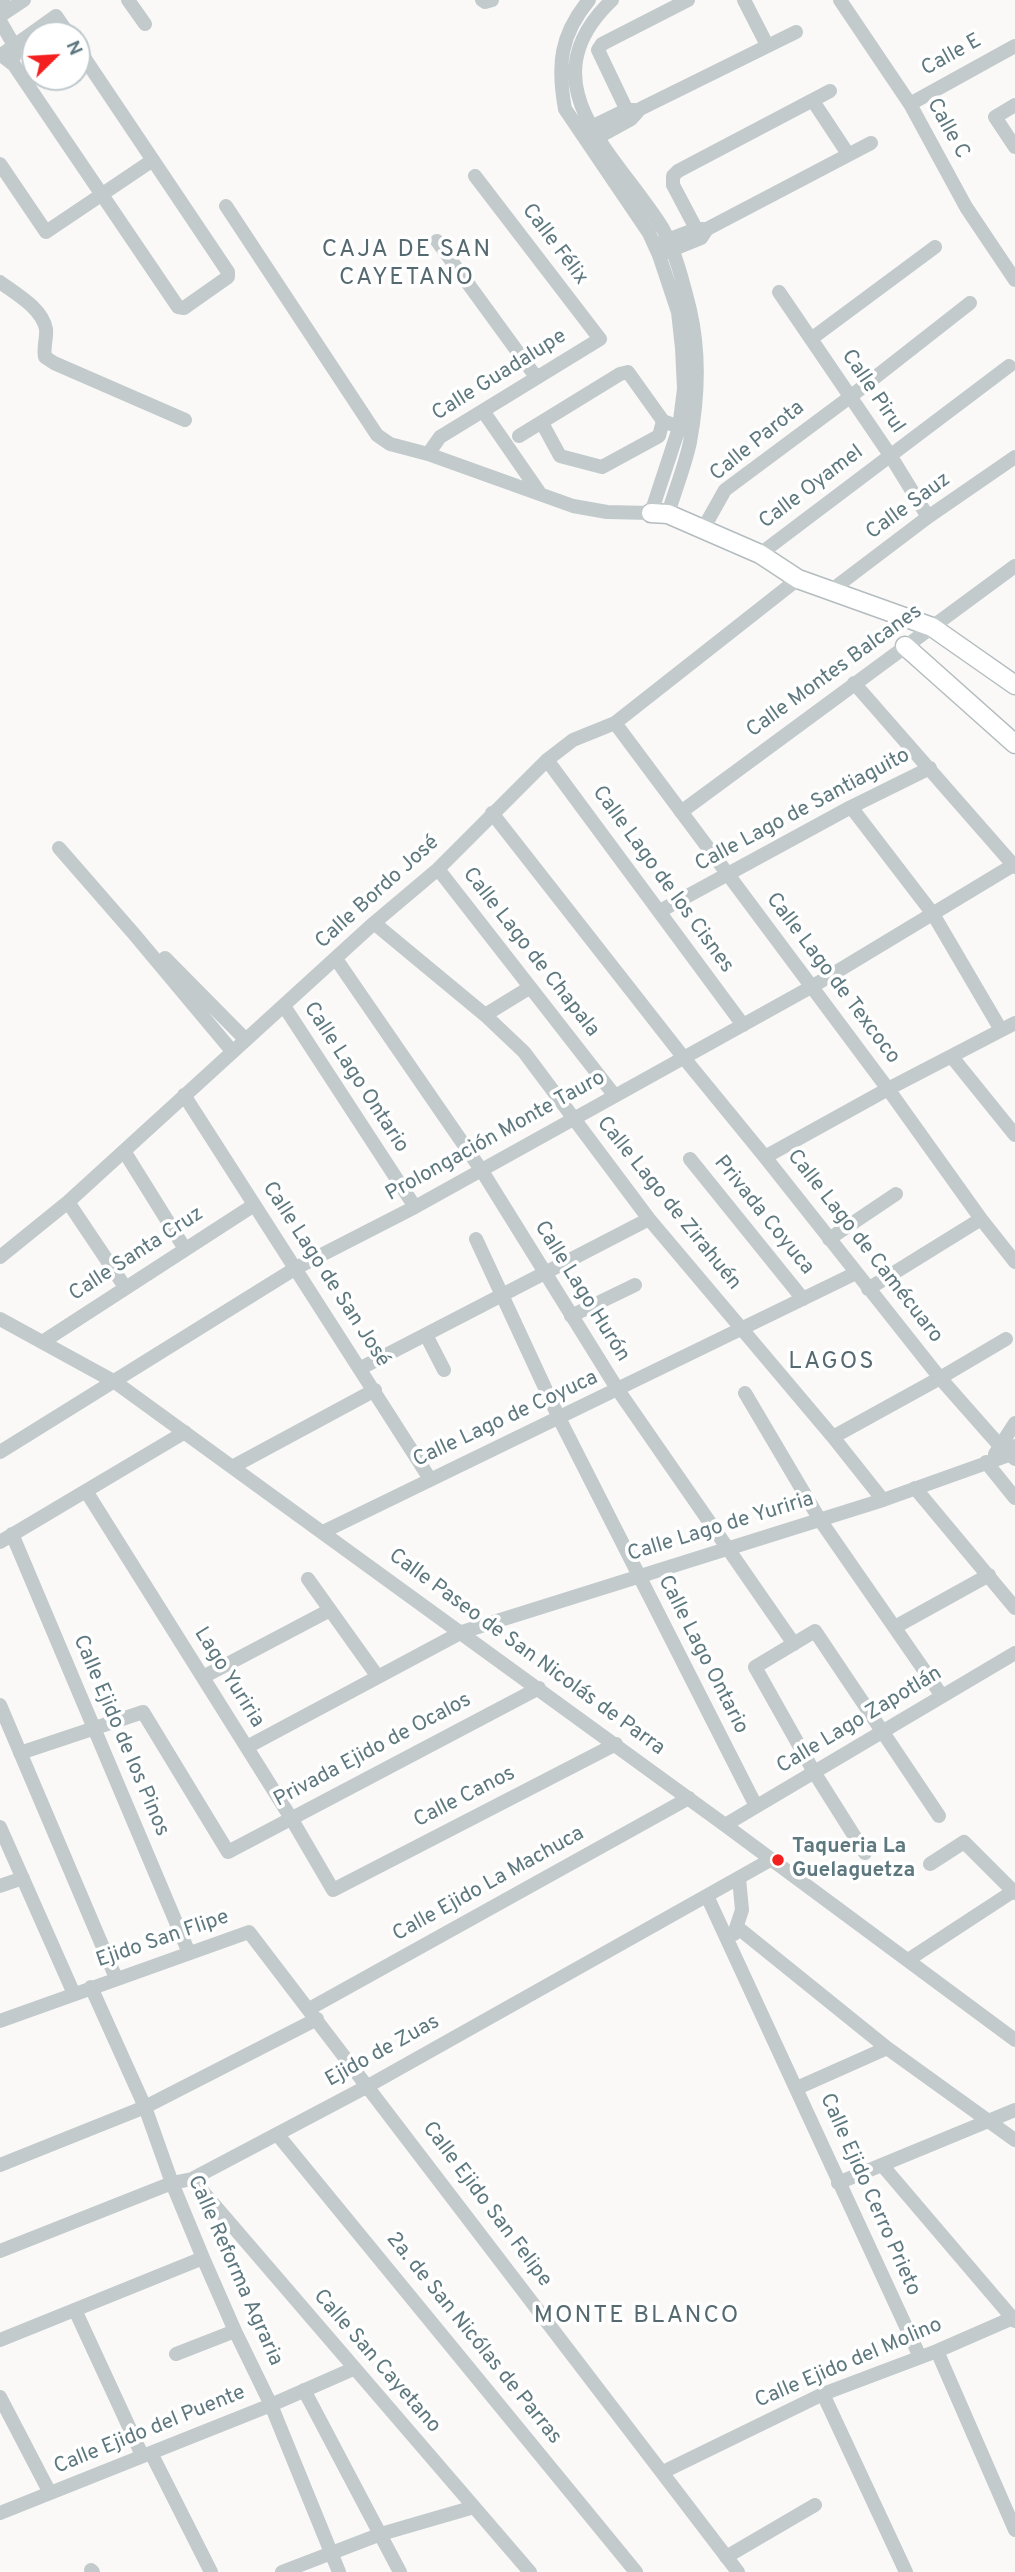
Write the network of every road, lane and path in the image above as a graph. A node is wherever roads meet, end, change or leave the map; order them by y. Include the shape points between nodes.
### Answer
1 (24, 0) edge
2 (128, 0) edge
3 (482, 0) edge
4 (492, 0) edge
5 (589, 0) edge
6 (611, 0) edge
7 (688, 0) edge
8 (744, 0) edge
9 (839, 0) edge
10 (0, 19) edge
11 (145, 24) dead end
12 (796, 32) dead end
13 (21, 42) edge
14 (767, 45) junction
15 (1015, 46) edge
16 (15, 47) junction
17 (1, 55) edge
18 (14, 65) junction
19 (91, 68) edge
20 (830, 92) dead end
21 (813, 101) junction
22 (910, 104) junction
23 (1015, 105) edge
24 (632, 113) junction
25 (589, 135) junction
26 (871, 143) dead end
27 (1015, 147) edge
28 (848, 155) junction
29 (153, 160) junction
30 (0, 164) edge
31 (475, 176) dead end
32 (103, 195) junction
33 (226, 206) dead end
34 (702, 232) junction
35 (437, 241) dead end
36 (664, 247) junction
37 (935, 247) dead end
38 (1015, 281) edge
39 (0, 282) edge
40 (779, 292) dead end
41 (970, 303) dead end
42 (600, 339) joint
43 (811, 339) junction
44 (1009, 366) dead end
45 (536, 377) junction
46 (850, 397) junction
47 (483, 411) junction
48 (185, 420) dead end
49 (542, 423) junction
50 (661, 429) junction
51 (519, 436) dead end
52 (684, 436) junction
53 (428, 454) junction
54 (890, 455) junction
55 (1015, 457) edge
56 (539, 492) junction
57 (660, 513) junction
58 (928, 517) junction
59 (703, 529) junction
60 (760, 554) junction
61 (1015, 566) edge
62 (798, 579) junction
63 (829, 592) junction
64 (932, 627) junction
65 (905, 646) junction
66 (854, 683) junction
67 (1015, 685) edge
68 (615, 723) junction
69 (1015, 744) edge
70 (547, 760) junction
71 (930, 768) junction
72 (851, 807) junction
73 (681, 812) junction
74 (492, 813) junction
75 (59, 848) dead end
76 (1015, 865) edge
77 (438, 869) junction
78 (727, 874) junction
79 (660, 911) junction
80 (933, 914) junction
81 (373, 923) junction
82 (134, 934) junction
83 (336, 959) junction
84 (813, 986) junction
85 (529, 988) junction
86 (284, 1006) junction
87 (485, 1014) junction
88 (1015, 1023) edge
89 (743, 1026) junction
90 (1001, 1030) junction
91 (246, 1040) junction
92 (232, 1051) junction
93 (952, 1057) junction
94 (684, 1058) junction
95 (888, 1088) junction
96 (184, 1095) junction
97 (615, 1096) junction
98 (573, 1120) junction
99 (1015, 1135) edge
100 (124, 1151) junction
101 (765, 1157) junction
102 (690, 1159) dead end
103 (481, 1171) junction
104 (896, 1194) dead end
105 (68, 1202) junction
106 (254, 1205) junction
107 (415, 1207) junction
108 (649, 1219) junction
109 (981, 1220) junction
110 (476, 1239) dead end
111 (829, 1239) junction
112 (185, 1249) junction
113 (0, 1257) edge
114 (1015, 1262) edge
115 (296, 1268) junction
116 (856, 1273) junction
117 (544, 1274) junction
118 (635, 1285) dead end
119 (125, 1287) junction
120 (868, 1289) junction
121 (501, 1295) junction
122 (803, 1299) junction
123 (571, 1317) junction
124 (0, 1319) edge
125 (741, 1327) junction
126 (426, 1335) junction
127 (1006, 1339) dead end
128 (44, 1341) junction
129 (361, 1368) junction
130 (444, 1370) dead end
131 (940, 1378) junction
132 (116, 1382) junction
133 (375, 1390) junction
134 (618, 1390) junction
135 (745, 1393) dead end
136 (559, 1418) junction
137 (1015, 1423) edge
138 (185, 1432) junction
139 (833, 1437) junction
140 (1010, 1451) edge
141 (0, 1452) edge
142 (988, 1461) junction
143 (234, 1466) junction
144 (430, 1479) junction
145 (915, 1488) junction
146 (86, 1491) junction
147 (1015, 1498) edge
148 (883, 1500) junction
149 (820, 1520) junction
150 (325, 1531) junction
151 (6, 1538) edge
152 (729, 1549) junction
153 (989, 1575) junction
154 (639, 1576) junction
155 (308, 1579) dead end
156 (1015, 1608) edge
157 (330, 1610) junction
158 (895, 1627) junction
159 (463, 1632) junction
160 (794, 1644) junction
161 (1015, 1653) edge
162 (203, 1677) junction
163 (378, 1677) junction
164 (539, 1688) junction
165 (942, 1696) junction
166 (0, 1705) edge
167 (94, 1728) junction
168 (882, 1731) junction
169 (616, 1744) junction
170 (247, 1747) junction
171 (20, 1753) junction
172 (814, 1772) junction
173 (689, 1798) junction
174 (756, 1807) junction
175 (939, 1816) dead end
176 (291, 1818) junction
177 (726, 1825) junction
178 (0, 1827) edge
179 (865, 1853) dead end
180 (772, 1859) junction
181 (930, 1864) dead end
182 (23, 1878) junction
183 (738, 1878) junction
184 (0, 1886) edge
185 (333, 1889) joint
186 (1015, 1892) edge
187 (707, 1896) junction
188 (737, 1927) junction
189 (249, 1932) joint
190 (730, 1943) junction
191 (189, 1953) junction
192 (908, 1960) junction
193 (116, 1978) junction
194 (91, 1987) junction
195 (74, 1994) junction
196 (313, 2014) junction
197 (0, 2021) edge
198 (1015, 2040) edge
199 (887, 2048) junction
200 (368, 2085) junction
201 (797, 2088) junction
202 (145, 2107) junction
203 (1015, 2110) edge
204 (989, 2120) junction
205 (277, 2134) junction
206 (1015, 2140) edge
207 (0, 2165) edge
208 (882, 2165) junction
209 (192, 2179) junction
210 (172, 2183) junction
211 (838, 2183) junction
212 (0, 2251) edge
213 (204, 2258) junction
214 (75, 2310) junction
215 (1014, 2319) edge
216 (235, 2331) junction
217 (0, 2340) edge
218 (937, 2351) junction
219 (176, 2354) dead end
220 (919, 2357) junction
221 (353, 2369) junction
222 (304, 2390) junction
223 (823, 2394) junction
224 (0, 2397) edge
225 (271, 2405) junction
226 (147, 2454) junction
227 (663, 2472) junction
228 (50, 2493) junction
229 (815, 2505) dead end
230 (474, 2507) junction
231 (0, 2513) edge
232 (1015, 2530) edge
233 (381, 2534) junction
234 (331, 2552) junction
235 (726, 2557) junction
236 (211, 2572) edge
237 (282, 2572) edge
238 (340, 2572) edge
239 (400, 2572) edge
240 (530, 2572) edge
241 (636, 2572) edge
242 (738, 2572) edge
243 (906, 2572) edge

1 - 10 street
2 - 11 street
3 - 4 street
5 - 25 street via 565,38 560,61 565,109
6 - 25 street via 575,55 573,80
7 - 24 street via 598,50
8 - 14 street
9 - 22 street, Calle C
10 - 16 street
12 - 14 street
13 - 16 street
14 - 24 street
15 - 22 street, Calle E
16 - 17 street
16 - 18 street
17 - 18 street
18 - 32 street
19 - 29 street
20 - 21 street
21 - 28 street
21 - 34 street via 673,176 673,185
22 - 38 street, Calle C via 966,207
23 - 27 street via 995,117
24 - 25 street
25 - 36 street
26 - 28 street
28 - 34 street
29 - 32 street
29 - 32 street via 228,272 228,277 184,308 178,307
30 - 32 street via 46,232
31 - 42 street, Calle Félix
33 - 53 street via 377,435 390,444
34 - 36 street
35 - 45 street
36 - 52 street via 690,311 696,348 696,393
37 - 43 street
39 - 48 street via 41,317 46,357
40 - 43 street, Calle Pirul
41 - 46 street, Calle Parota
42 - 45 street, Calle Guadalupe
43 - 46 street, Calle Pirul
44 - 54 street, Calle Oyamel
45 - 47 street, Calle Guadalupe
46 - 54 street, Calle Pirul
46 - 59 street, Calle Parota via 725,490
47 - 53 street, Calle Guadalupe via 440,437
47 - 56 street
49 - 50 street via 560,456 602,467
49 - 50 street via 628,372
49 - 51 street
50 - 52 street
52 - 57 street
53 - 56 street
54 - 58 street, Calle Pirul
54 - 60 street, Calle Oyamel
55 - 58 street, Calle Sauz
56 - 57 street via 573,506 607,512
57 - 59 main road
58 - 63 street, Calle Sauz
59 - 60 main road
60 - 62 main road
61 - 64 street, Calle Montes Balcanes
62 - 63 main road
62 - 68 street, Calle Bordo José
63 - 64 main road
64 - 65 street, Calle Montes Balcanes
64 - 67 main road
65 - 66 street, Calle Montes Balcanes
65 - 69 main road
66 - 71 street
66 - 73 street, Calle Montes Balcanes
68 - 70 street, Calle Bordo José via 573,740
68 - 73 street, Calle Lago de Texcoco
70 - 74 street, Calle Bordo José
70 - 79 street, Calle Lago de los Cisnes
71 - 72 street, Calle Lago de Santiaguito
71 - 76 street
72 - 78 street, Calle Lago de Santiaguito
72 - 80 street
73 - 78 street, Calle Lago de Texcoco
74 - 77 street, Calle Bordo José
74 - 94 street, Calle Lago de Camécuaro
75 - 82 street
76 - 80 street, Prolongación Monte Tauro
77 - 81 street, Calle Bordo José
77 - 85 street, Calle Lago de Chapala
78 - 79 street, Calle Lago de Santiaguito
78 - 84 street, Calle Lago de Texcoco
79 - 89 street, Calle Lago de los Cisnes
80 - 84 street, Prolongación Monte Tauro
80 - 90 street
81 - 83 street, Calle Bordo José
81 - 87 street, Calle Lago de Zirahuén
82 - 91 street via 166,959
82 - 92 street
83 - 86 street, Calle Bordo José
83 - 103 street, Calle Lago Hurón
84 - 89 street, Prolongación Monte Tauro
84 - 95 street, Calle Lago de Texcoco
85 - 87 street
85 - 97 street, Calle Lago de Chapala
86 - 91 street, Calle Bordo José
86 - 107 street, Calle Lago Ontario
87 - 98 street, Calle Lago de Zirahuén via 524,1052
88 - 90 street
89 - 94 street, Prolongación Monte Tauro
90 - 93 street
91 - 92 street, Calle Bordo José
92 - 96 street, Calle Bordo José
93 - 95 street
93 - 99 street
94 - 97 street, Prolongación Monte Tauro
94 - 101 street, Calle Lago de Camécuaro
95 - 101 street
95 - 109 street, Calle Lago de Texcoco
96 - 100 street, Calle Bordo José
96 - 106 street, Calle Lago de San José
97 - 98 street, Prolongación Monte Tauro
98 - 103 street, Prolongación Monte Tauro
98 - 108 street, Calle Lago de Zirahuén
100 - 105 street, Calle Bordo José
100 - 112 street
101 - 111 street, Calle Lago de Camécuaro
102 - 122 street, Privada Coyuca
103 - 107 street, Prolongación Monte Tauro
103 - 117 street, Calle Lago Hurón
104 - 111 street
105 - 113 street, Calle Bordo José
105 - 119 street
106 - 112 street, Calle Santa Cruz
106 - 115 street, Calle Lago de San José
107 - 115 street, Prolongación Monte Tauro
108 - 117 street
108 - 125 street, Calle Lago de Zirahuén
109 - 114 street, Calle Lago de Texcoco
109 - 120 street
110 - 121 street, Calle Lago Ontario
111 - 116 street, Calle Lago de Camécuaro
112 - 119 street, Calle Santa Cruz
115 - 129 street, Calle Lago de San José
115 - 132 street, Prolongación Monte Tauro
116 - 120 street, Calle Lago de Camécuaro
116 - 122 street, Calle Lago de Coyuca
117 - 121 street
117 - 123 street, Calle Lago Hurón
118 - 123 street
119 - 128 street, Calle Santa Cruz
120 - 131 street, Calle Lago de Camécuaro
121 - 126 street
121 - 136 street, Calle Lago Ontario
122 - 125 street, Calle Lago de Coyuca
123 - 134 street, Calle Lago Hurón
124 - 128 street, Calle Paseo de San Nicolás de Parra
125 - 134 street, Calle Lago de Coyuca
125 - 139 street, Calle Lago de Zirahuén
126 - 129 street
126 - 130 street
127 - 131 street
128 - 132 street, Calle Paseo de San Nicolás de Parra
129 - 133 street, Calle Lago de San José
131 - 139 street
131 - 140 street, Calle Lago de Camécuaro
132 - 138 street, Calle Paseo de San Nicolás de Parra
132 - 141 street, Prolongación Monte Tauro
133 - 143 street
133 - 144 street, Calle Lago de San José
134 - 136 street, Calle Lago de Coyuca
134 - 152 street, Calle Lago Hurón
135 - 149 street
136 - 144 street, Calle Lago de Coyuca
136 - 154 street, Calle Lago Ontario
137 - 140 street
138 - 143 street, Calle Paseo de San Nicolás de Parra
138 - 146 street
139 - 148 street, Calle Lago de Zirahuén
140 - 142 street
142 - 145 street, Calle Lago de Yuriria
142 - 147 street
143 - 150 street, Calle Paseo de San Nicolás de Parra
144 - 150 street, Calle Lago de Coyuca
145 - 148 street, Calle Lago de Yuriria
145 - 153 street
146 - 151 street
146 - 162 street, Lago Yuriria
148 - 149 street, Calle Lago de Yuriria
149 - 152 street, Calle Lago de Yuriria
149 - 158 street
150 - 159 street, Calle Paseo de San Nicolás de Parra
151 - 167 street, Calle Ejido de los Pinos
152 - 154 street, Calle Lago de Yuriria
152 - 160 street, Calle Lago Hurón
153 - 156 street
153 - 158 street
154 - 159 street, Calle Lago de Yuriria
154 - 174 street, Calle Lago Ontario
155 - 157 street
157 - 162 street
157 - 163 street
158 - 165 street
159 - 163 street, Calle Lago de Yuriria
159 - 164 street, Calle Paseo de San Nicolás de Parra
160 - 168 street via 815,1631
160 - 172 street via 755,1667
161 - 165 street, Calle Lago Zapotlán
162 - 170 street, Lago Yuriria
163 - 170 street, Calle Lago de Yuriria
164 - 169 street, Calle Paseo de San Nicolás de Parra
164 - 176 street, Privada Ejido de Ocalos
165 - 168 street, Calle Lago Zapotlán
166 - 171 street
167 - 171 street
167 - 176 street, Privada Ejido de Ocalos via 143,1712 228,1852
167 - 191 street, Calle Ejido de los Pinos
168 - 172 street, Calle Lago Zapotlán
168 - 175 street
169 - 173 street, Calle Paseo de San Nicolás de Parra
169 - 185 street, Calle Canos
170 - 176 street, Lago Yuriria
171 - 193 street
172 - 174 street, Calle Lago Zapotlán
172 - 179 street
173 - 177 street, Calle Paseo de San Nicolás de Parra
173 - 196 street, Calle Ejido La Machuca
174 - 177 street, Calle Lago Zapotlán
176 - 185 street, Lago Yuriria
177 - 180 street, Calle Paseo de San Nicolás de Parra
178 - 182 street
180 - 183 street, Ejido de Zuas
180 - 192 street, Calle Paseo de San Nicolás de Parra
181 - 186 street via 964,1842
182 - 184 street
182 - 195 street
183 - 187 street, Ejido de Zuas
183 - 188 street via 742,1910
186 - 192 street
187 - 190 street, Calle Ejido Cerro Prieto
187 - 200 street, Ejido de Zuas
188 - 190 street
188 - 199 street
189 - 191 street, Ejido San Flipe
189 - 196 street, Calle Ejido San Felipe
190 - 201 street, Calle Ejido Cerro Prieto
191 - 193 street, Ejido San Flipe
192 - 198 street, Calle Paseo de San Nicolás de Parra
193 - 194 street, Ejido San Flipe
194 - 195 street, Ejido San Flipe
194 - 202 street, Calle Reforma Agraria
195 - 197 street, Ejido San Flipe
196 - 200 street, Calle Ejido San Felipe
196 - 202 street, Calle Ejido La Machuca
199 - 201 street
199 - 204 street
200 - 205 street, Ejido de Zuas
200 - 227 street, Calle Ejido San Felipe
201 - 211 street, Calle Ejido Cerro Prieto
202 - 207 street, Calle Ejido La Machuca
202 - 210 street, Calle Reforma Agraria
203 - 204 street
204 - 206 street
204 - 208 street
205 - 209 street, Ejido de Zuas
205 - 241 street, 2a. de San Nicólas de Parras
208 - 211 street
208 - 215 street
209 - 210 street, Ejido de Zuas
209 - 221 street, Calle San Cayetano
210 - 212 street, Ejido de Zuas
210 - 213 street, Calle Reforma Agraria
211 - 220 street, Calle Ejido Cerro Prieto
213 - 214 street
213 - 216 street, Calle Reforma Agraria
214 - 217 street
214 - 226 street
215 - 218 street, Calle Ejido del Molino
216 - 219 street
216 - 225 street, Calle Reforma Agraria
218 - 220 street, Calle Ejido del Molino
218 - 232 street
220 - 223 street, Calle Ejido del Molino
221 - 222 street, Calle Ejido del Puente
221 - 230 street, Calle San Cayetano
222 - 225 street, Calle Ejido del Puente
222 - 233 street
223 - 227 street, Calle Ejido del Molino
223 - 243 street
224 - 228 street
225 - 226 street, Calle Ejido del Puente
225 - 234 street, Calle Reforma Agraria
226 - 228 street, Calle Ejido del Puente
226 - 236 street
227 - 235 street, Calle Ejido San Felipe
228 - 231 street, Calle Ejido del Puente
229 - 235 street
230 - 233 street
230 - 240 street, Calle San Cayetano
233 - 234 street
233 - 239 street
234 - 237 street
234 - 238 street, Calle Reforma Agraria
235 - 242 street, Calle Ejido San Felipe

